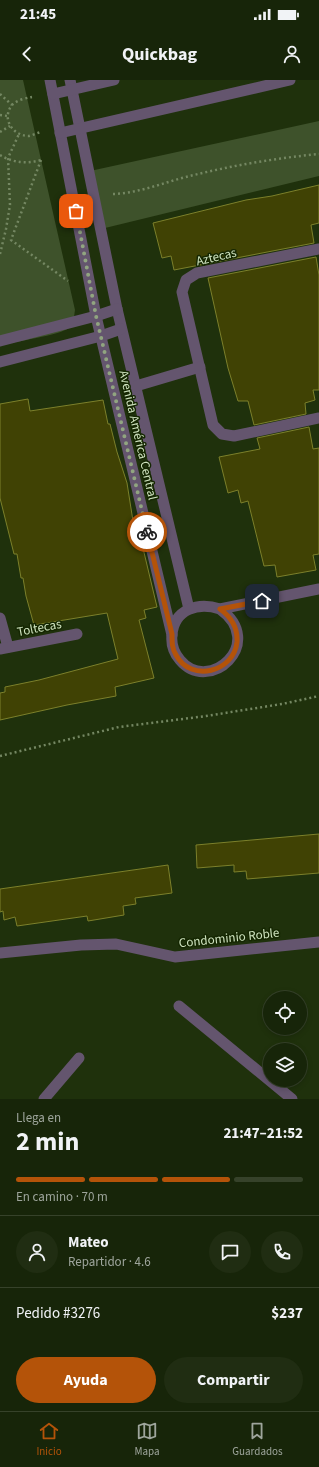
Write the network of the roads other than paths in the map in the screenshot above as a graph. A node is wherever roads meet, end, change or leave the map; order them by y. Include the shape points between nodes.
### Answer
1 (114, 80) edge
2 (290, 80) edge
3 (71, 85) edge
4 (51, 88) edge
5 (79, 129) junction
6 (59, 130) junction
7 (319, 249) edge
8 (117, 309) junction
9 (96, 316) junction
10 (122, 329) junction
11 (101, 336) junction
12 (0, 341) edge
13 (0, 362) edge
14 (200, 367) junction
15 (136, 386) junction
16 (319, 418) edge
17 (319, 589) edge
18 (189, 609) junction
19 (220, 609) junction
20 (0, 618) edge
21 (76, 634) dead end
22 (172, 634) junction
23 (4, 648) edge
24 (319, 942) edge
25 (0, 953) edge
26 (179, 1006) dead end
27 (79, 1058) dead end
28 (44, 1099) edge
29 (292, 1099) edge

1 - 3 street
2 - 5 street
3 - 4 street
3 - 5 street, Avenida América Central
4 - 6 street, Avenida América Central
5 - 6 street
5 - 8 street, Avenida América Central
6 - 9 street, Avenida América Central
7 - 14 street, Aztecas via 197,273 186,280 182,292
8 - 9 street
8 - 10 street, Avenida América Central
9 - 11 street, Avenida América Central
9 - 12 street
10 - 11 street
10 - 15 street, Avenida América Central
11 - 13 street
11 - 22 street, Avenida América Central
14 - 15 street
14 - 16 street, Aztecas via 213,425 222,434 234,436
15 - 18 street, Avenida América Central
17 - 19 street
18 - 19 street via 210,606
18 - 22 street via 181,615
19 - 22 street, Avenida América Central via 229,615 235,624 238,636 232,657 215,670 193,670 183,664 172,646
20 - 23 street, Toltecas
21 - 23 street, Toltecas
24 - 25 street, Condominio Roble via 175,957 116,944
26 - 29 street
27 - 28 street

